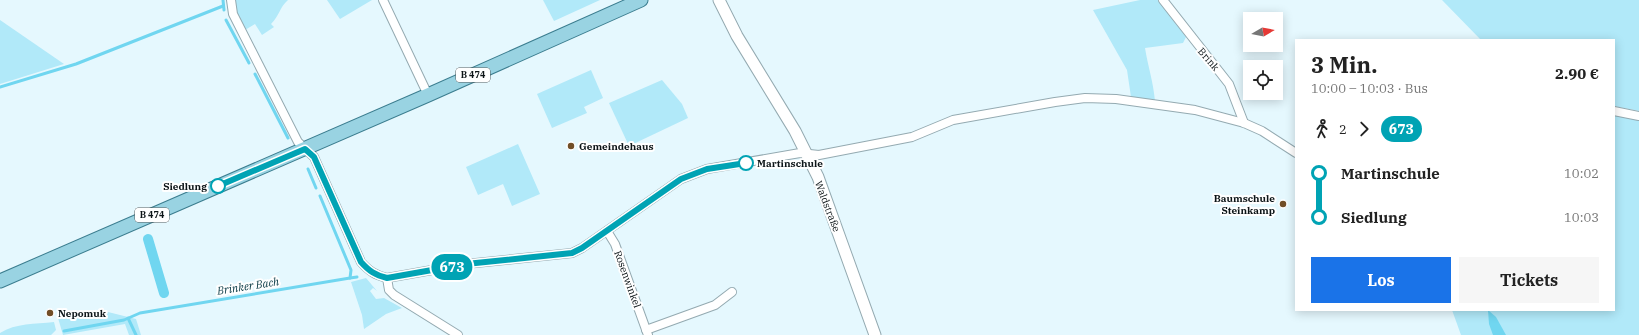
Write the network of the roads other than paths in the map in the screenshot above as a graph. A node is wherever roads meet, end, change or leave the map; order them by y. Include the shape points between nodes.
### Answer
1 (231, 0) edge
2 (383, 0) edge
3 (641, 0) edge
4 (719, 0) edge
5 (1163, 0) edge
6 (428, 95) junction
7 (1615, 111) edge
8 (1639, 116) edge
9 (1244, 123) junction
10 (305, 149) junction
11 (1295, 152) edge
12 (807, 154) junction
13 (607, 230) junction
14 (387, 278) junction
15 (0, 281) edge
16 (732, 292) dead end
17 (647, 332) edge
18 (458, 335) edge
19 (875, 335) edge

1 - 10 street via 233,14 298,142
2 - 6 street
3 - 6 main road, B 474
4 - 12 street, Waldstraße via 737,36
5 - 9 street, Brink via 1229,84
6 - 10 main road, B 474
7 - 8 street
9 - 11 street via 1262,131
9 - 12 street via 1172,106 1116,98 1085,98 953,120 912,136
10 - 14 street via 314,157 361,262 368,271
10 - 15 main road, B 474
12 - 13 street via 800,153 698,172 681,179
12 - 19 street, Waldstraße via 829,204
13 - 14 street via 582,248 566,254 466,264
13 - 17 street, Rosenwinkel via 615,244
14 - 18 street via 389,290 394,295
16 - 17 street, Rosenwinkel via 715,305

